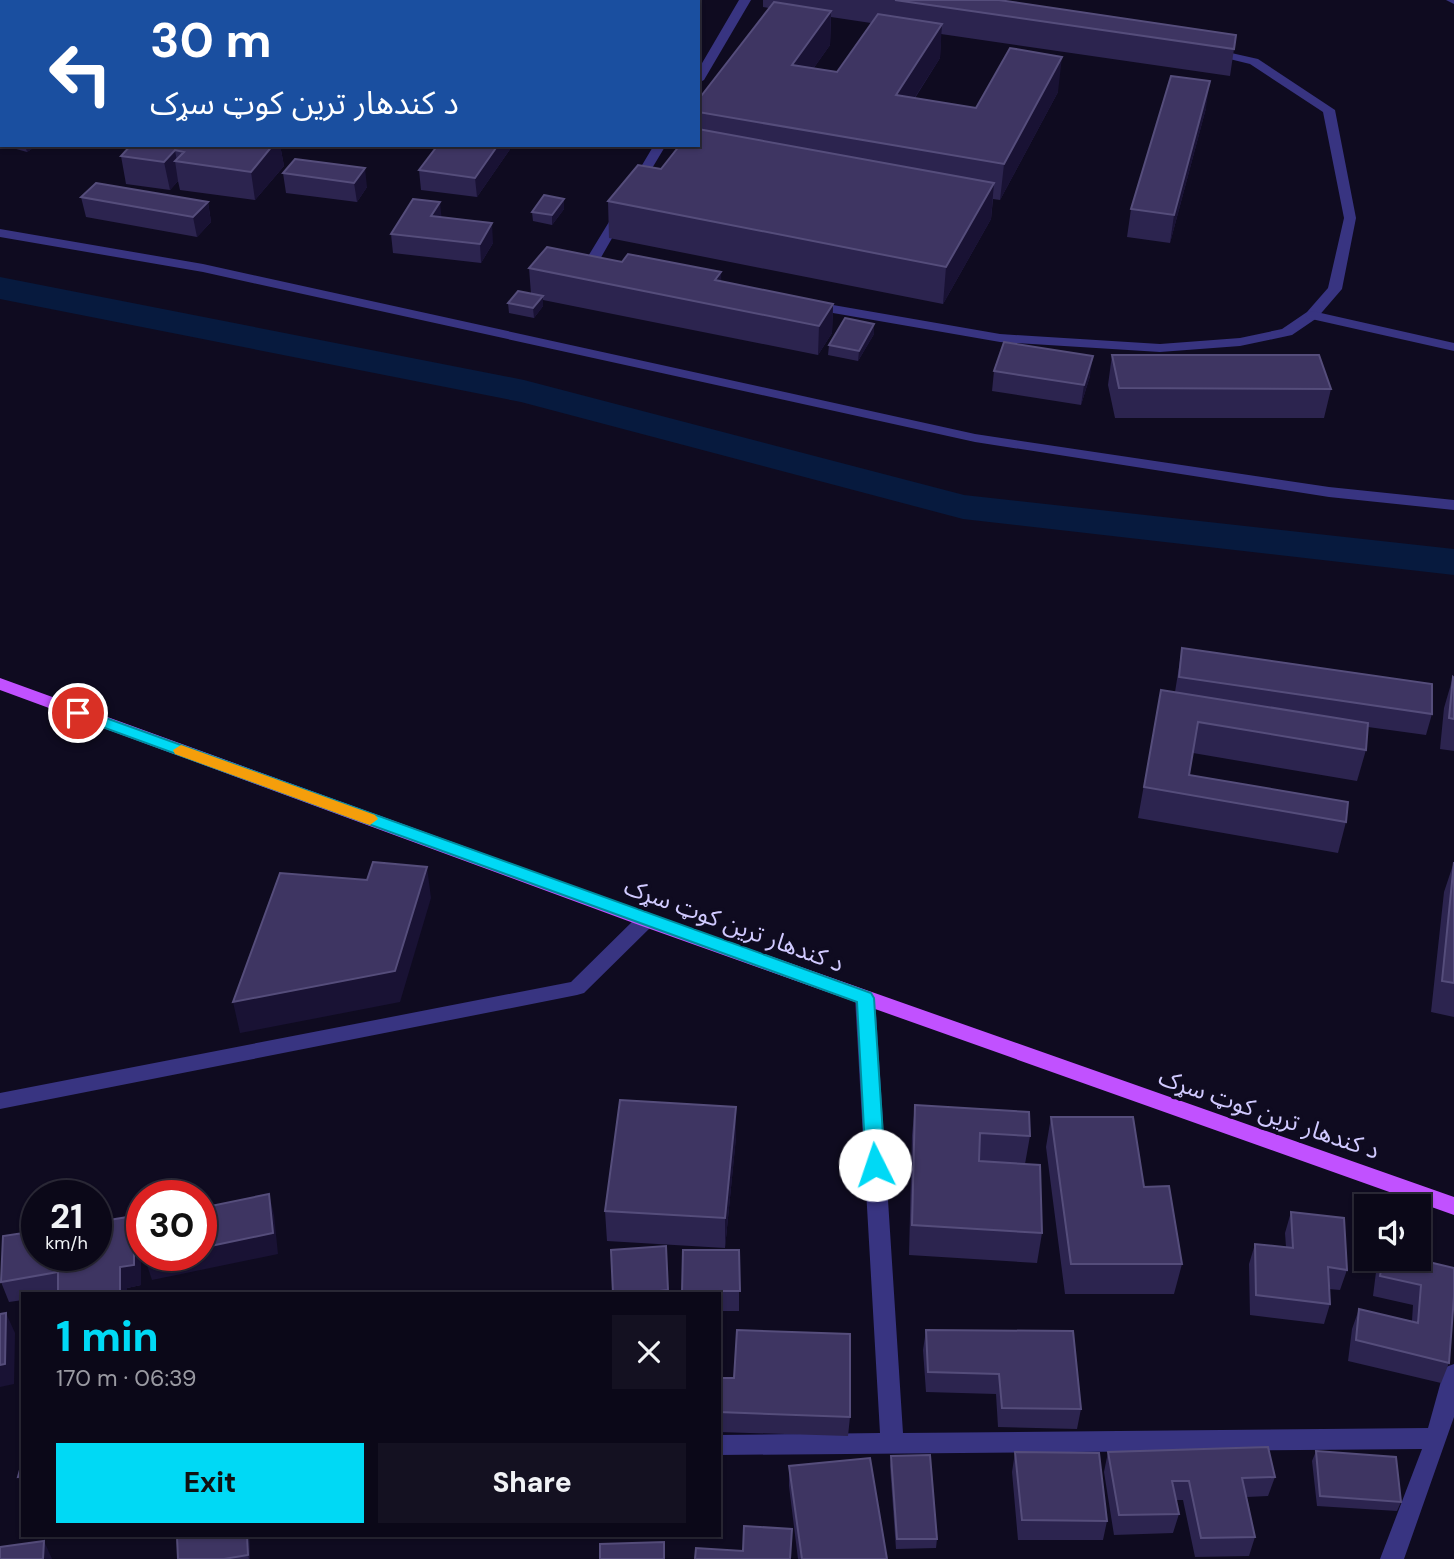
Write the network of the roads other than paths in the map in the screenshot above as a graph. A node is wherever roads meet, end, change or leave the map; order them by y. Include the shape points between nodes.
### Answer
1 (745, 0) edge
2 (1201, 49) edge
3 (700, 76) edge
4 (659, 147) edge
5 (0, 233) edge
6 (617, 268) edge
7 (799, 304) edge
8 (1312, 315) junction
9 (1454, 347) edge
10 (1454, 505) edge
11 (0, 684) edge
12 (646, 920) junction
13 (865, 998) junction
14 (0, 1101) edge
15 (1454, 1206) edge
16 (1454, 1374) edge
17 (1437, 1438) junction
18 (892, 1444) junction
19 (721, 1445) edge
20 (1392, 1559) edge

1 - 3 street
2 - 8 street via 1254,61 1329,110 1350,218 1335,289
4 - 6 street via 591,263
5 - 10 street via 203,268 975,438 1329,492
7 - 8 street via 1000,338 1160,348 1240,342 1287,332
8 - 9 street
11 - 12 main road, د کندهار ترين کوټ سړک
12 - 13 main road, د کندهار ترين کوټ سړک
12 - 14 street via 577,989
13 - 15 main road, د کندهار ترين کوټ سړک
13 - 18 street
16 - 17 street
17 - 18 street
17 - 20 street
18 - 19 street

